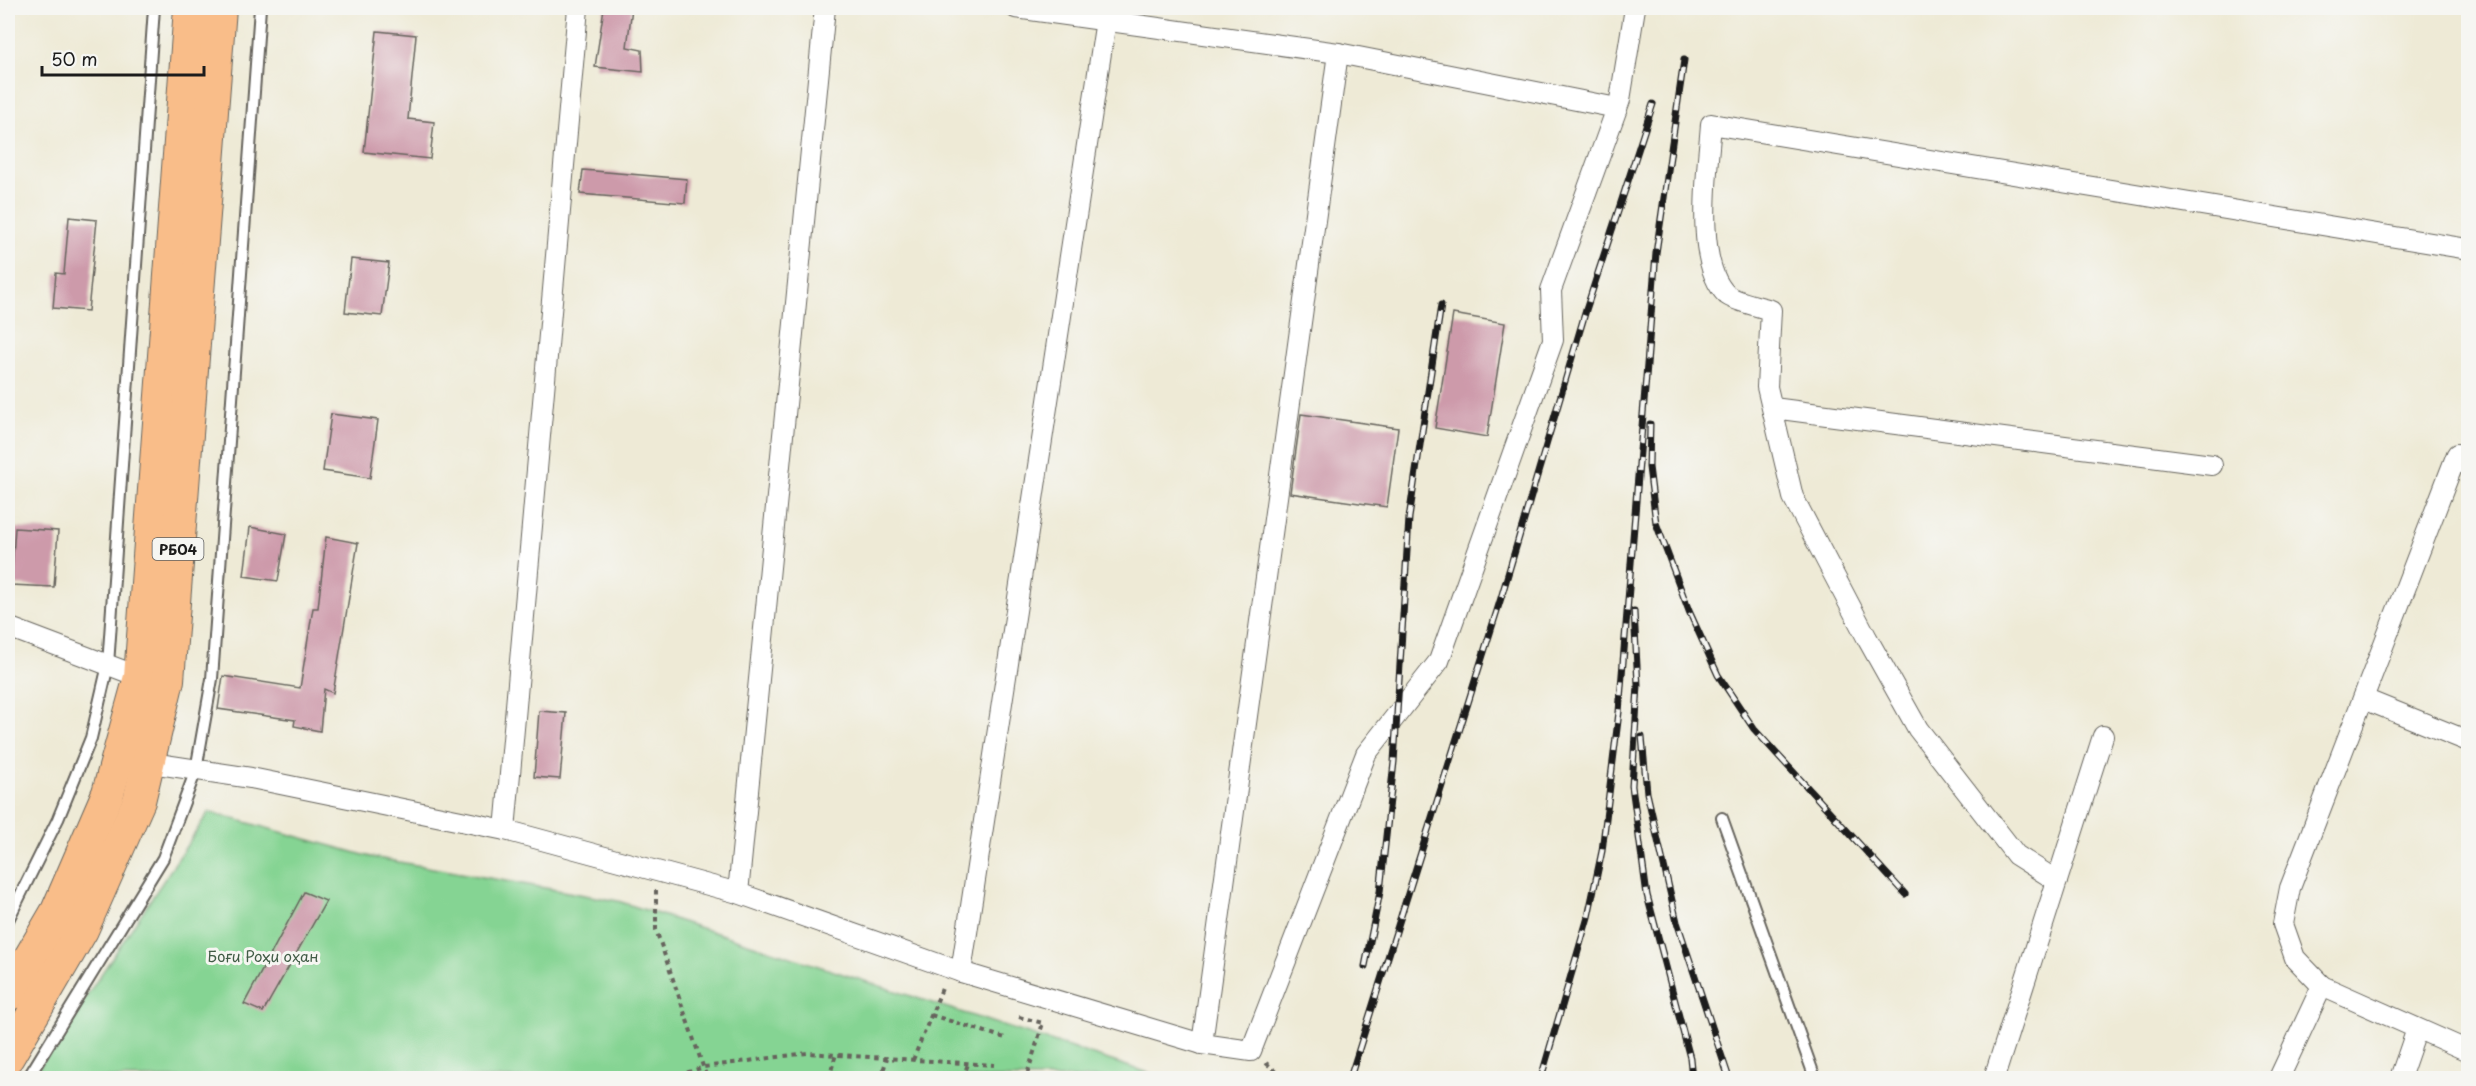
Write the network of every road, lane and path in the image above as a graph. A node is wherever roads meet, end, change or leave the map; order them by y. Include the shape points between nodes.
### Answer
1 (154, 8) edge
2 (190, 8) edge
3 (220, 8) edge
4 (261, 8) edge
5 (578, 8) edge
6 (825, 8) edge
7 (1016, 8) edge
8 (1635, 8) edge
9 (1106, 20) junction
10 (1338, 53) junction
11 (1617, 108) junction
12 (2469, 249) edge
13 (1773, 408) junction
14 (2469, 458) edge
15 (2212, 465) dead end
16 (8, 627) edge
17 (108, 665) junction
18 (154, 678) junction
19 (2364, 699) junction
20 (2103, 736) dead end
21 (2469, 741) edge
22 (118, 757) junction
23 (148, 764) junction
24 (196, 770) junction
25 (1722, 818) dead end
26 (505, 830) junction
27 (659, 872) junction
28 (2057, 881) junction
29 (738, 893) junction
30 (8, 920) edge
31 (955, 970) junction
32 (2322, 986) junction
33 (8, 995) edge
34 (931, 1016) junction
35 (1019, 1017) dead end
36 (2417, 1029) junction
37 (1005, 1038) dead end
38 (1203, 1044) junction
39 (2469, 1051) edge
40 (836, 1054) junction
41 (8, 1057) edge
42 (887, 1058) junction
43 (913, 1060) junction
44 (968, 1064) junction
45 (994, 1065) dead end
46 (704, 1067) junction
47 (28, 1078) edge
48 (670, 1078) edge
49 (707, 1078) edge
50 (829, 1078) edge
51 (880, 1078) edge
52 (963, 1078) edge
53 (1026, 1078) edge
54 (1815, 1078) edge
55 (1994, 1078) edge
56 (2279, 1078) edge
57 (2400, 1078) edge

1 - 17 lane
2 - 18 main road, РБ04
3 - 18 main road, РБ04
4 - 24 lane via 212,679
5 - 26 street
6 - 29 street
7 - 9 street
8 - 11 street
9 - 10 street
9 - 31 street
10 - 11 street
10 - 38 street
11 - 38 street via 1551,290 1553,339 1439,661 1366,754 1251,1051
12 - 13 street via 1711,124 1704,218 1713,272 1728,296 1771,310 1767,387
13 - 15 street
13 - 28 street via 1793,497 1918,729 2016,855
14 - 19 street via 2457,454
16 - 17 street
17 - 18 street
17 - 30 lane via 91,738 58,819
18 - 22 main road, РБ04
18 - 23 main road, РБ04
19 - 21 street
19 - 32 street via 2290,888 2283,924 2295,958
20 - 28 street
22 - 23 street
22 - 33 main road, РБ04 via 108,793 57,911
23 - 24 street
23 - 41 main road, РБ04 via 139,801 82,930
24 - 26 street
24 - 47 lane via 163,858
25 - 54 lane
26 - 27 street
27 - 29 street
27 - 46 path via 656,930
28 - 55 street
29 - 31 street
31 - 34 path
31 - 38 street
32 - 36 street
32 - 56 street
34 - 37 path
34 - 43 path
35 - 53 path via 1043,1023
36 - 39 street
36 - 57 street
40 - 42 path
40 - 46 path via 807,1053
40 - 50 path
42 - 43 path
42 - 51 path
43 - 44 path
44 - 45 path
44 - 52 path
46 - 48 path
46 - 49 path

